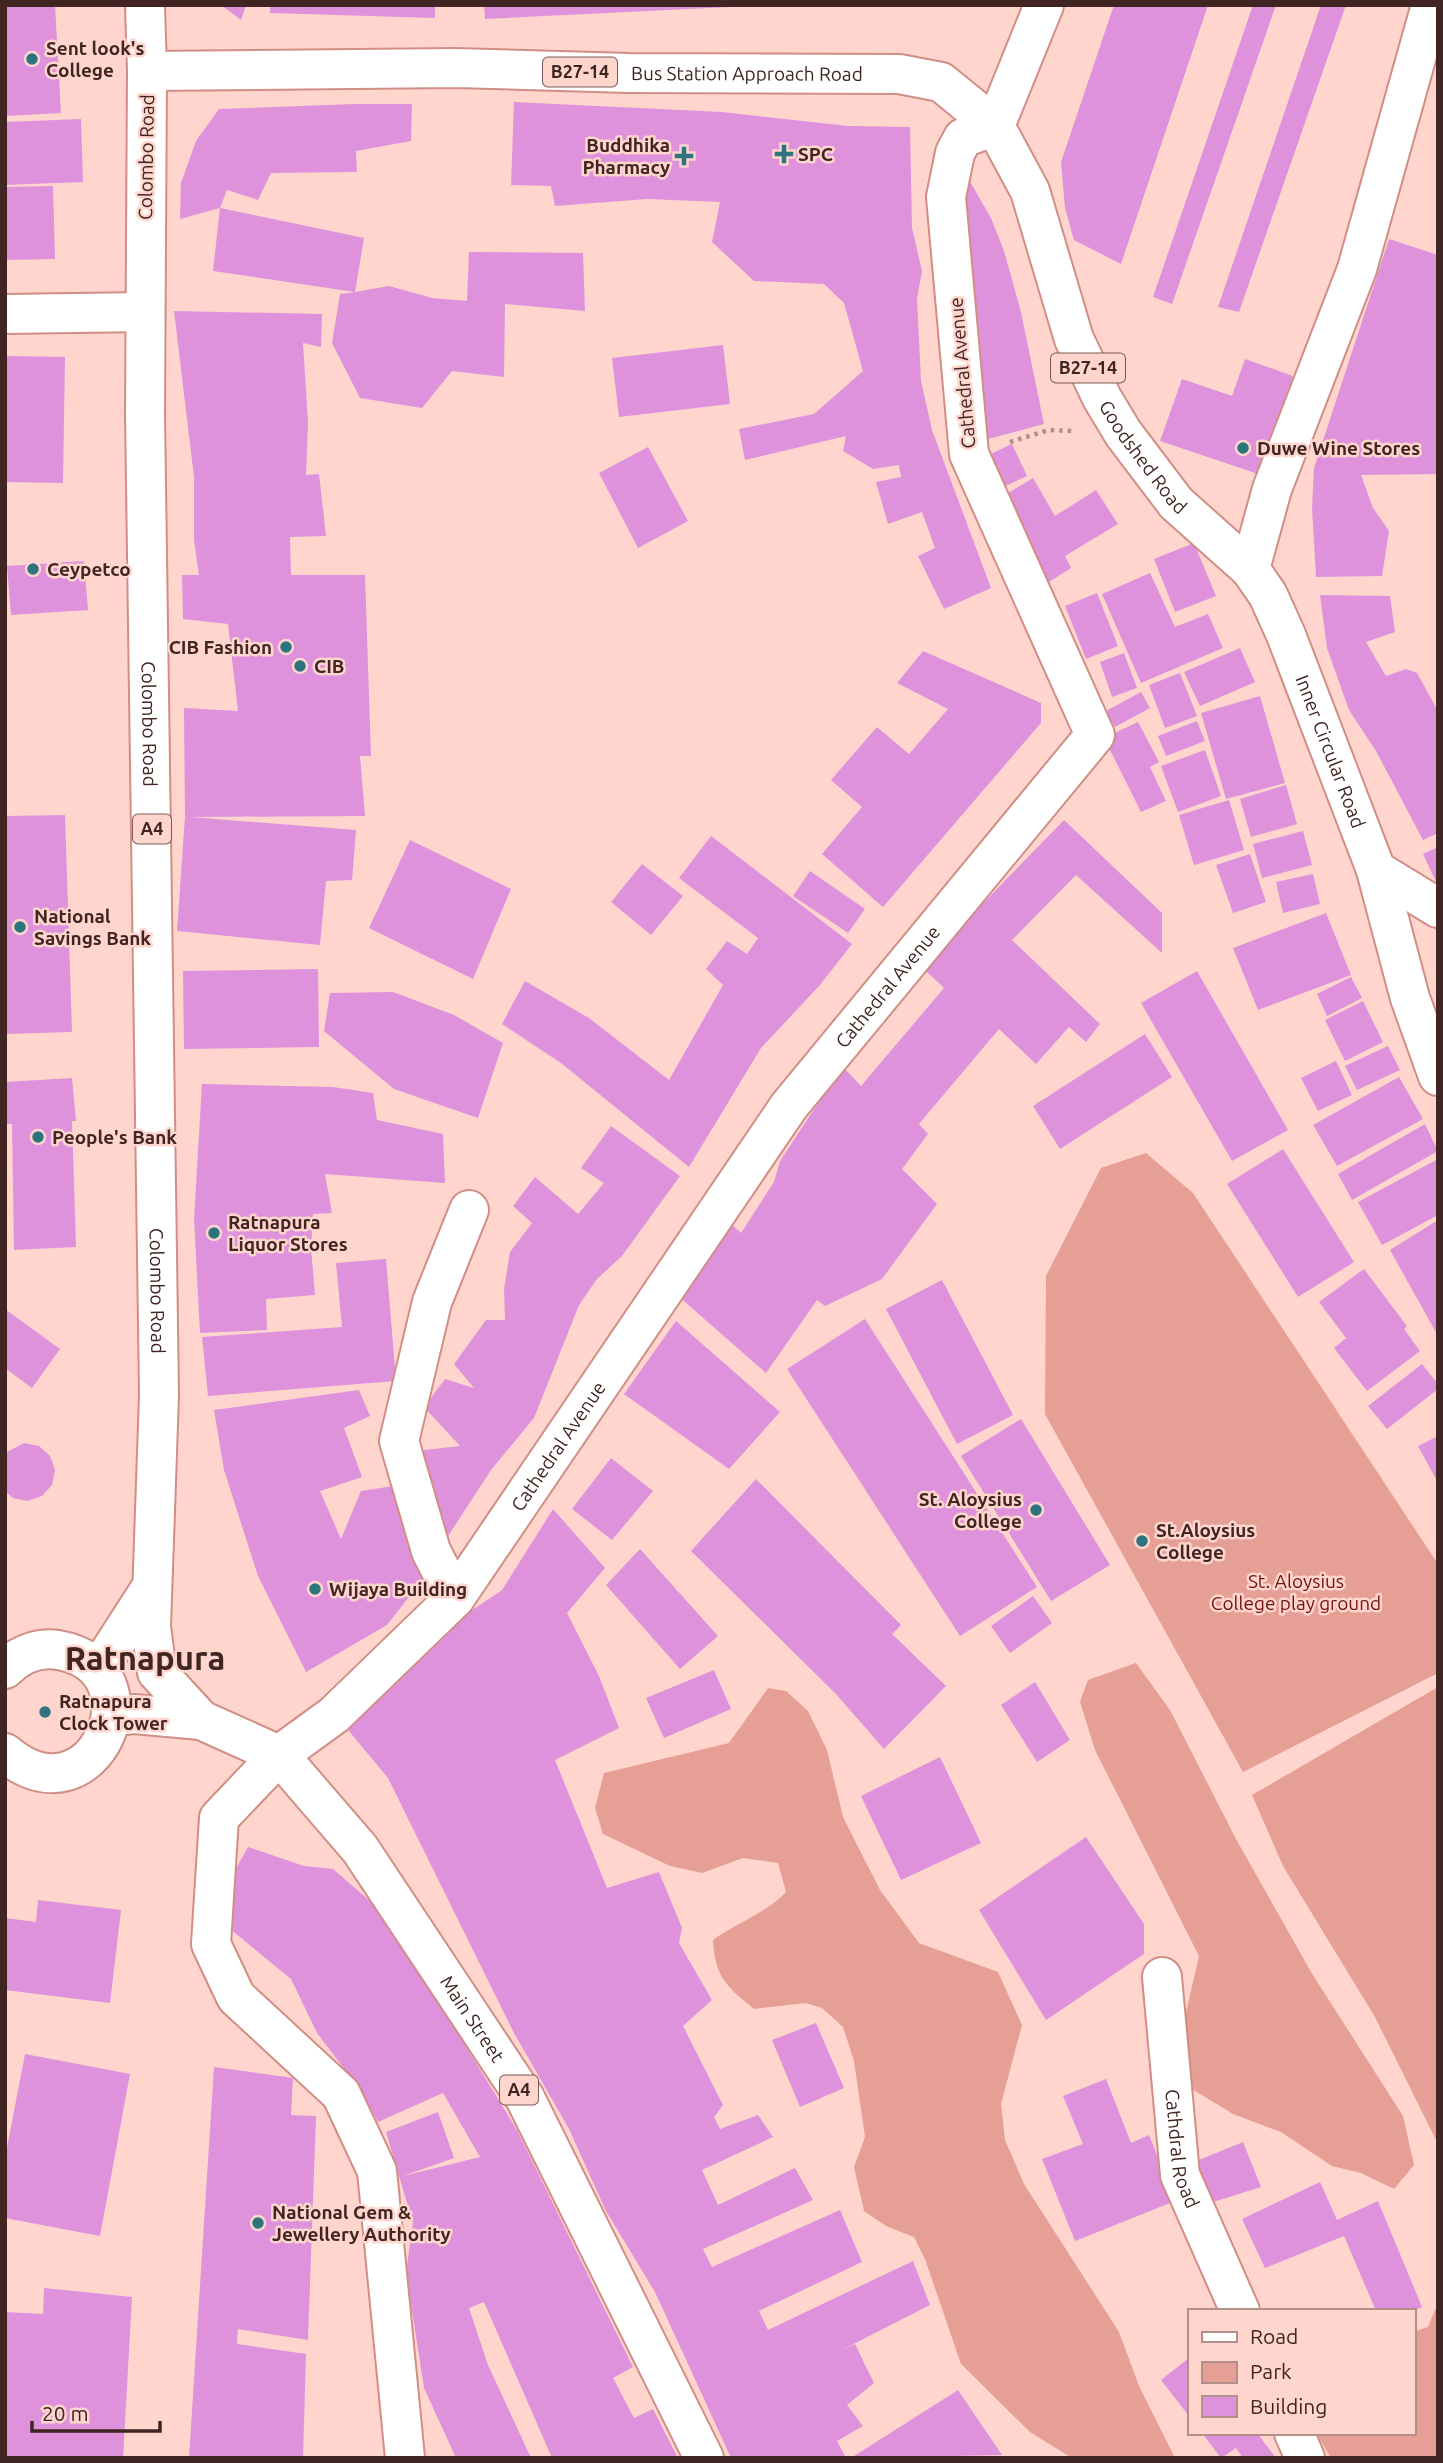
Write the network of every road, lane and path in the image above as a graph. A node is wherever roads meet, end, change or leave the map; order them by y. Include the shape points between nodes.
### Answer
1 (145, 5) edge
2 (1044, 5) edge
3 (1431, 5) edge
4 (147, 71) junction
5 (995, 126) junction
6 (145, 312) junction
7 (5, 314) edge
8 (1123, 433) junction
9 (969, 454) junction
10 (1250, 569) junction
11 (1376, 870) junction
12 (1438, 908) edge
13 (1438, 1076) edge
14 (469, 1210) dead end
15 (152, 1586) junction
16 (455, 1598) junction
17 (14, 1658) edge
18 (97, 1670) junction
19 (112, 1717) junction
20 (201, 1720) junction
21 (279, 1755) junction
22 (15, 1765) edge
23 (1162, 1977) dead end
24 (1239, 2309) edge
25 (1295, 2435) edge
26 (405, 2458) edge
27 (705, 2458) edge
28 (1305, 2458) edge

1 - 4 main road, Colombo Road / A4
2 - 5 main road
3 - 10 main road via 1357,269 1272,489
4 - 5 main road, Bus Station Approach Road / B27-14 via 455,68 899,74 941,82
4 - 6 main road, Colombo Road / A4
5 - 8 main road, Goodshed Road / B27-14 via 1030,191 1074,339
5 - 9 main road, Cathedral Avenue via 963,138 955,153 946,197
6 - 7 main road
6 - 15 main road, Colombo Road / A4 via 159,1395
8 - 9 path via 1049,430
8 - 10 main road, Goodshed Road / B27-14 via 1176,503
9 - 16 main road, Cathedral Avenue via 1095,735 789,1107
10 - 11 main road, Inner Circular Road / B27-14 via 1286,635
11 - 12 main road
11 - 13 main road, B27-14 via 1410,998
14 - 16 main road via 432,1302 400,1441 431,1551
15 - 18 main road
15 - 20 main road, Colombo Road / A4 via 157,1672
16 - 21 main road, Cathedral Avenue via 334,1715
17 - 18 main road via 49,1649 67,1652
18 - 19 main road via 107,1684
19 - 20 main road via 134,1714
19 - 22 main road via 104,1742 86,1762 70,1770
20 - 21 main road, Main Street / A4
21 - 26 main road, Cathedral Avenue via 219,1818 211,1944 236,1997 341,2094 377,2171
21 - 27 main road, Main Street / A4 via 360,1849 525,2098
23 - 24 main road, Cathdral Road via 1180,2175
25 - 28 main road

